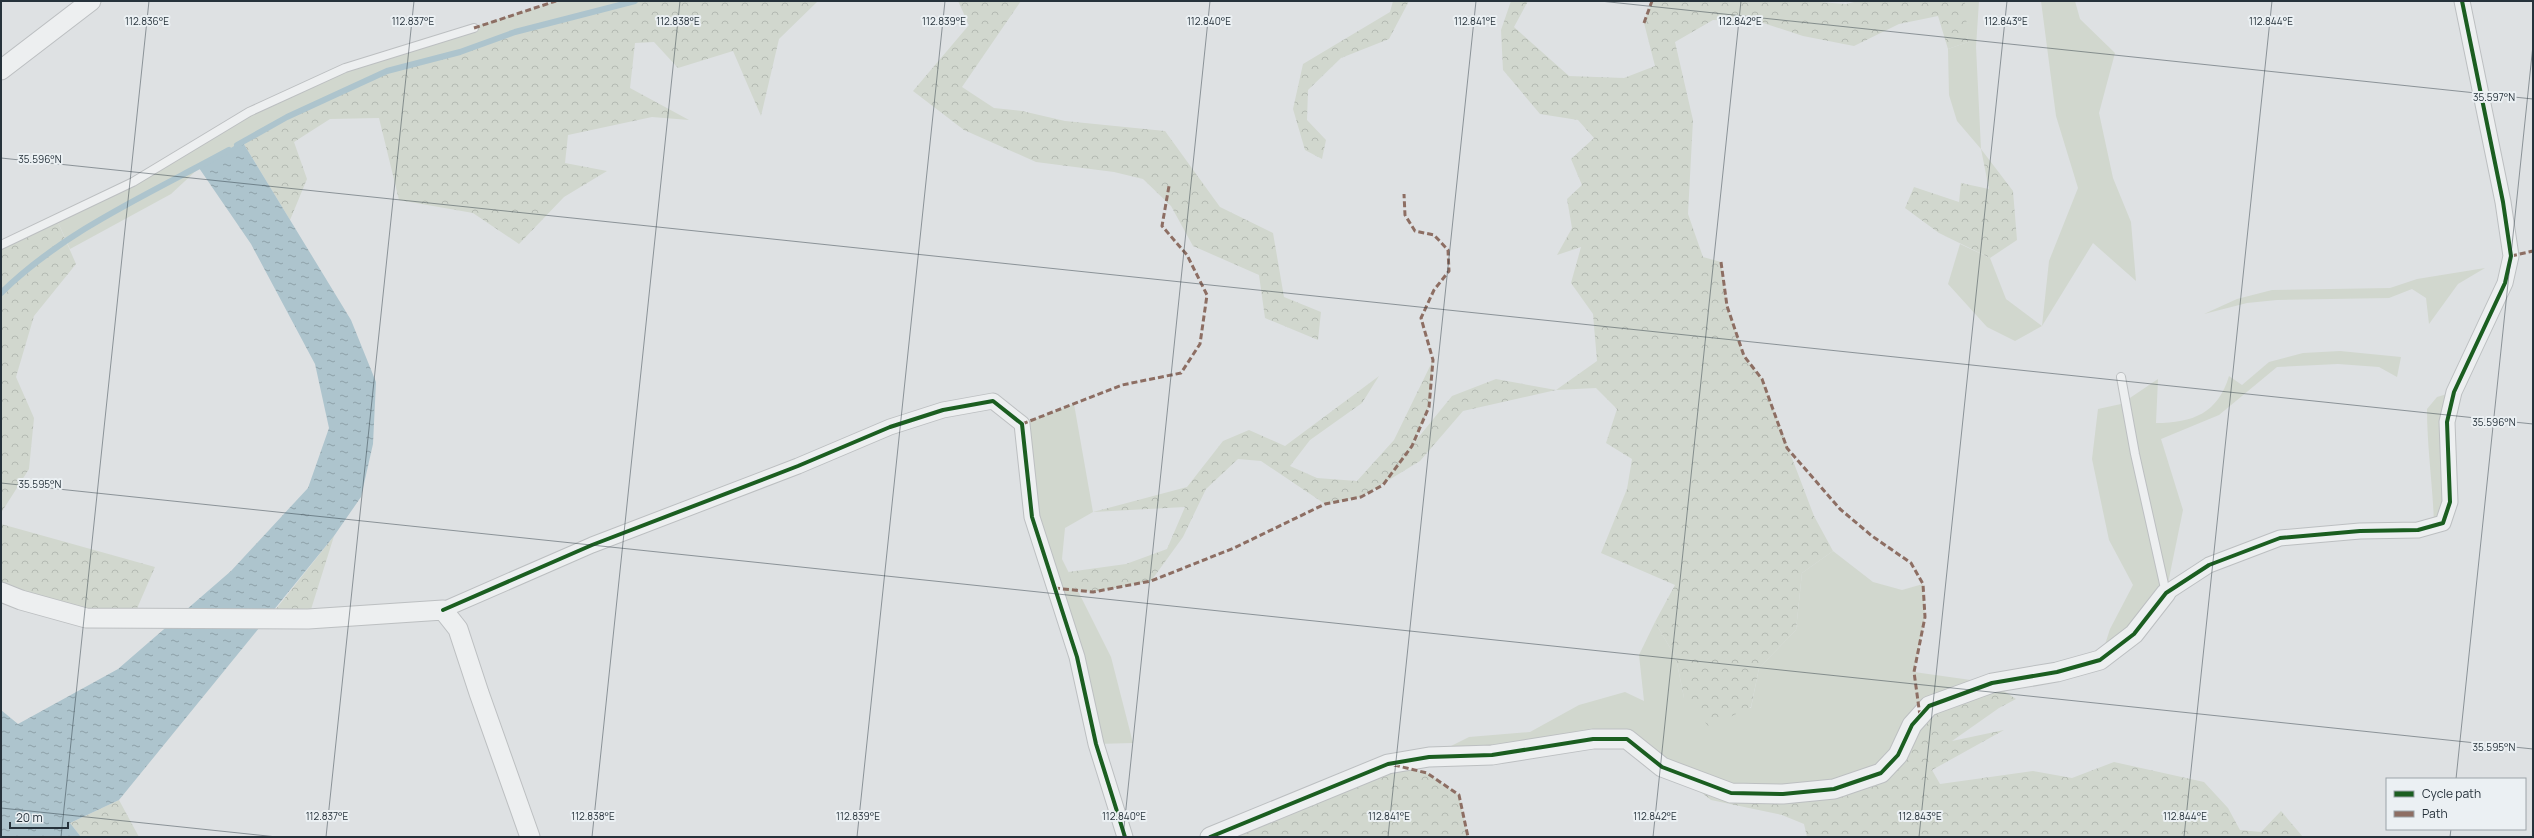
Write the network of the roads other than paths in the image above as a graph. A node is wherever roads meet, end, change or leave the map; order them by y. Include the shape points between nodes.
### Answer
1 (91, 1) edge
2 (2462, 1) edge
3 (474, 28) dead end
4 (1, 70) edge
5 (1, 245) edge
6 (2121, 377) dead end
7 (1, 592) edge
8 (2166, 593) junction
9 (443, 610) junction
10 (530, 837) edge
11 (1125, 837) edge
12 (1210, 837) edge

1 - 4 street
2 - 8 street via 2503,202 2511,256 2505,283 2454,392 2447,422 2450,502 2443,522 2418,530 2360,531 2280,538 2209,565
3 - 5 lane via 345,68 249,112 133,182
6 - 8 lane
7 - 9 street via 86,618 132,620 308,619
8 - 12 street via 2134,634 2100,660 2057,672 1992,683 1929,706 1912,725 1898,755 1881,773 1834,789 1783,794 1731,793 1662,767 1627,739 1593,739 1492,755 1429,757 1388,764
9 - 10 street via 458,629 478,693
9 - 11 street via 592,545 798,466 890,427 943,410 993,401 1022,424 1032,517 1077,657 1096,744

